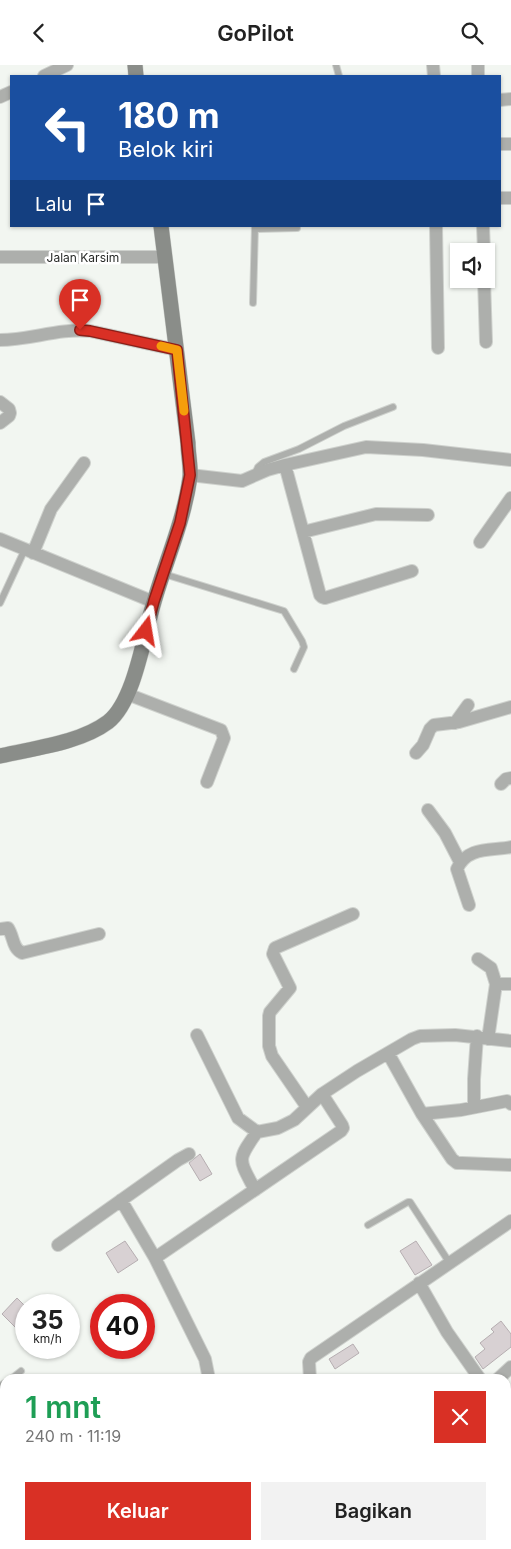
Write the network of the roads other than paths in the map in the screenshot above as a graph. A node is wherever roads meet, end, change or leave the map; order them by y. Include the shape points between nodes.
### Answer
1 (67, 65) edge
2 (46, 75) edge
3 (161, 227) edge
4 (436, 227) edge
5 (483, 227) edge
6 (255, 228) edge
7 (297, 228) dead end
8 (484, 243) edge
9 (0, 257) edge
10 (165, 257) junction
11 (484, 288) edge
12 (253, 303) dead end
13 (0, 340) edge
14 (486, 341) dead end
15 (438, 349) dead end
16 (177, 350) junction
17 (0, 402) edge
18 (394, 407) dead end
19 (0, 423) edge
20 (511, 460) edge
21 (84, 463) dead end
22 (285, 465) junction
23 (190, 475) junction
24 (254, 476) junction
25 (511, 498) edge
26 (428, 515) dead end
27 (303, 532) junction
28 (0, 539) edge
29 (480, 542) dead end
30 (29, 551) junction
31 (412, 571) dead end
32 (163, 574) junction
33 (154, 601) junction
34 (0, 603) edge
35 (294, 669) dead end
36 (127, 694) junction
37 (468, 705) dead end
38 (511, 707) edge
39 (455, 723) junction
40 (416, 753) dead end
41 (0, 756) edge
42 (207, 782) dead end
43 (428, 810) dead end
44 (511, 847) edge
45 (460, 862) junction
46 (469, 905) dead end
47 (353, 914) dead end
48 (0, 929) edge
49 (99, 934) dead end
50 (478, 959) dead end
51 (496, 984) junction
52 (511, 984) edge
53 (197, 1035) dead end
54 (482, 1037) junction
55 (511, 1041) edge
56 (388, 1053) junction
57 (322, 1094) junction
58 (511, 1104) edge
59 (307, 1107) junction
60 (474, 1107) junction
61 (422, 1114) junction
62 (257, 1132) junction
63 (189, 1154) dead end
64 (511, 1165) edge
65 (255, 1190) junction
66 (122, 1200) junction
67 (511, 1221) edge
68 (368, 1225) dead end
69 (58, 1245) dead end
70 (155, 1258) junction
71 (449, 1262) junction
72 (420, 1283) junction
73 (21, 1371) dead end
74 (17, 1374) edge
75 (209, 1374) edge
76 (310, 1374) edge
77 (476, 1374) edge

1 - 2 street
3 - 10 street
4 - 15 street
5 - 8 street
6 - 7 lane
6 - 12 lane
9 - 10 street, Jalan Karsim
10 - 16 street
11 - 14 street
13 - 16 street via 80,330
16 - 23 street
17 - 19 street via 10,413
18 - 24 lane via 264,462
20 - 22 street via 423,449 366,447
21 - 30 street via 51,509
22 - 24 street
22 - 27 street
23 - 24 street via 240,481
23 - 32 street via 180,523
25 - 29 street
26 - 27 street via 376,514
27 - 31 street via 322,597
28 - 30 street
30 - 33 street
30 - 34 lane
32 - 33 street
32 - 35 lane via 284,611 304,644
33 - 36 street
36 - 41 street via 121,709 93,731 70,740
36 - 42 street via 221,729 224,738
37 - 39 street
38 - 39 street
39 - 40 street via 432,727
43 - 45 street
44 - 45 street via 484,849
45 - 46 street via 457,869
47 - 59 street via 273,951 290,988 270,1012 270,1051
48 - 49 street via 11,932 15,947 22,953
50 - 51 street via 490,968
51 - 52 street
51 - 54 street
53 - 62 street via 238,1117
54 - 55 street
54 - 56 street via 420,1036
54 - 60 street via 474,1079
56 - 57 street
56 - 61 street
57 - 59 street
57 - 65 street via 343,1130
58 - 60 street via 507,1101
59 - 62 street via 284,1125
60 - 61 street
61 - 64 street via 457,1163
62 - 65 street via 242,1155
63 - 66 street
65 - 70 street
66 - 69 street
66 - 70 street
67 - 71 street
68 - 71 lane via 410,1202
70 - 75 street via 205,1359
71 - 72 street
72 - 76 street via 311,1359
72 - 77 street via 450,1337
73 - 74 lane

